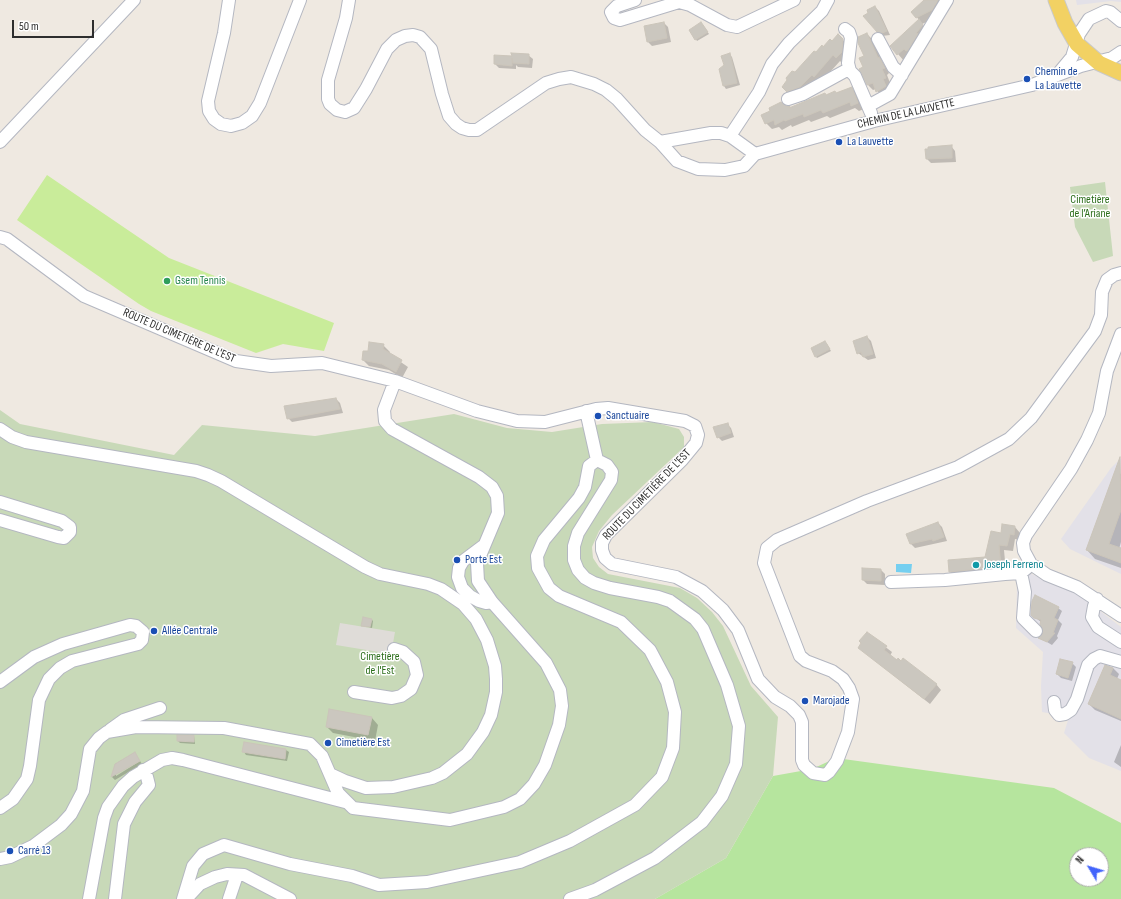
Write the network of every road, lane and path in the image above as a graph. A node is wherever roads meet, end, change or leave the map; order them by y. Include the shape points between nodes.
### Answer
1 (134, 0) edge
2 (229, 0) edge
3 (300, 0) edge
4 (349, 0) edge
5 (635, 0) edge
6 (794, 0) edge
7 (828, 0) edge
8 (947, 0) edge
9 (1056, 0) edge
10 (1121, 21) edge
11 (845, 29) dead end
12 (878, 39) dead end
13 (1077, 44) junction
14 (1121, 52) edge
15 (1099, 62) junction
16 (850, 71) junction
17 (1121, 73) edge
18 (902, 75) junction
19 (1057, 75) junction
20 (788, 99) dead end
21 (868, 106) junction
22 (874, 121) junction
23 (730, 136) junction
24 (0, 142) edge
25 (660, 142) junction
26 (755, 154) junction
27 (0, 237) edge
28 (1121, 273) edge
29 (1121, 334) edge
30 (395, 381) junction
31 (586, 411) junction
32 (0, 430) edge
33 (597, 460) junction
34 (0, 502) edge
35 (0, 520) edge
36 (483, 546) junction
37 (1031, 564) junction
38 (1021, 574) junction
39 (891, 582) dead end
40 (1097, 599) junction
41 (492, 602) junction
42 (1121, 616) edge
43 (1036, 630) dead end
44 (1121, 642) edge
45 (394, 649) dead end
46 (1121, 662) edge
47 (0, 682) edge
48 (354, 692) dead end
49 (1054, 702) dead end
50 (160, 708) dead end
51 (107, 732) junction
52 (143, 770) junction
53 (330, 774) junction
54 (345, 802) junction
55 (0, 808) edge
56 (0, 859) edge
57 (237, 875) junction
58 (89, 899) edge
59 (114, 899) edge
60 (185, 899) edge
61 (229, 899) edge
62 (290, 899) edge
63 (570, 899) edge

1 - 24 street
2 - 3 street via 208,101 209,111 214,119 231,126 242,123 252,116 260,103
4 - 25 street, CHEMIN DE LA LAUVETTE via 328,80 328,99 337,110 344,112 354,108 387,49 396,40 413,35 420,37 431,49 449,116 462,128 477,130 546,83 571,77 606,90
5 - 6 street via 617,6 611,12 614,18 620,20 679,2 690,5 727,25 737,27
7 - 23 street via 822,11 789,43 772,64 759,92
8 - 18 street
9 - 13 main road
10 - 13 street, CHEMIN DE LA LAUVETTE via 1106,11 1094,15 1085,24
11 - 16 street via 851,38 848,63
12 - 18 street via 893,67
13 - 15 main road
13 - 19 street, CHEMIN DE LA LAUVETTE via 1072,57
14 - 15 street, CHEMIN DE LA LAUVETTE
15 - 17 main road
15 - 19 street, CHEMIN DE LA LAUVETTE
16 - 20 street via 845,71 803,94
16 - 21 street via 855,76
18 - 21 street via 890,94
19 - 22 street, CHEMIN DE LA LAUVETTE via 1032,85
21 - 22 street
22 - 26 street, CHEMIN DE LA LAUVETTE
23 - 25 street via 711,133
23 - 26 street
25 - 26 street, CHEMIN DE LA LAUVETTE via 677,161 698,169 725,170 744,166
27 - 30 street, ROUTE DU CIMETIÈRE DE L'EST via 84,296 236,361 271,366 322,363
28 - 31 street, ROUTE DU CIMETIÈRE DE L'EST via 1108,280 1102,292 1101,315 1095,331 1031,418 1009,439 958,467 860,504 777,540 767,548 764,563 800,656 843,679 853,699 848,732 837,761 824,775 813,773 804,766 802,722 799,715 767,690 758,679 738,630 723,610 702,591 676,577 612,564 605,558 602,550 606,535 696,443 698,436 694,426 685,421 608,408
29 - 37 street via 1107,371 1099,413 1087,440 1071,469 1026,534 1024,551
30 - 31 street, ROUTE DU CIMETIÈRE DE L'EST via 477,412 517,421 545,422
30 - 36 street via 384,410 385,421 392,429 479,477 492,487 497,496 498,513
31 - 33 street
32 - 53 street via 26,442 208,475 365,567 380,574 428,584 441,589 463,604 476,619 487,640 495,673 496,692 491,715 467,754 443,773 393,787 366,788
33 - 60 street via 589,466 585,487 579,498 544,540 537,556 538,568 550,588 559,596 621,622 650,650 667,682 676,712 673,748 662,777 635,804 570,841 520,862 427,882 379,885 224,845 202,854 193,866
33 - 63 street via 607,465 612,472 612,480 578,533 574,546 574,560 578,570 594,583 658,596 670,601 695,619 728,685 739,726 736,764 722,796 702,822 655,858 595,890
34 - 35 street via 62,521 70,527 70,532 64,538 58,537
36 - 41 street via 476,572 478,581
36 - 41 street via 463,561 458,577 462,588 470,596 486,603
37 - 38 street
37 - 40 street via 1047,576 1077,587
38 - 39 street
38 - 43 street via 1026,592 1022,618
40 - 42 street
40 - 44 street via 1092,616 1098,627
41 - 54 street via 546,663 560,690 562,706 559,725 545,765 534,784 520,799 504,807 450,820 354,808
45 - 48 street via 403,652 414,662 417,675 411,689 401,696 392,698
46 - 49 street via 1100,656 1094,659 1088,665 1071,710 1059,715
47 - 55 street via 34,657 63,644 130,625 143,632 142,640 138,644 72,661 49,679 39,700 27,779 13,799
50 - 51 street via 124,720
51 - 53 street via 136,727 207,727 268,735 310,744 322,756
51 - 56 street via 90,749 83,791 71,814 33,846
52 - 54 street via 172,758
52 - 58 street via 123,786 108,808
52 - 59 street via 149,785 135,802 124,824
53 - 54 street
57 - 60 street via 215,877 200,884
57 - 61 street
57 - 62 street via 244,875

